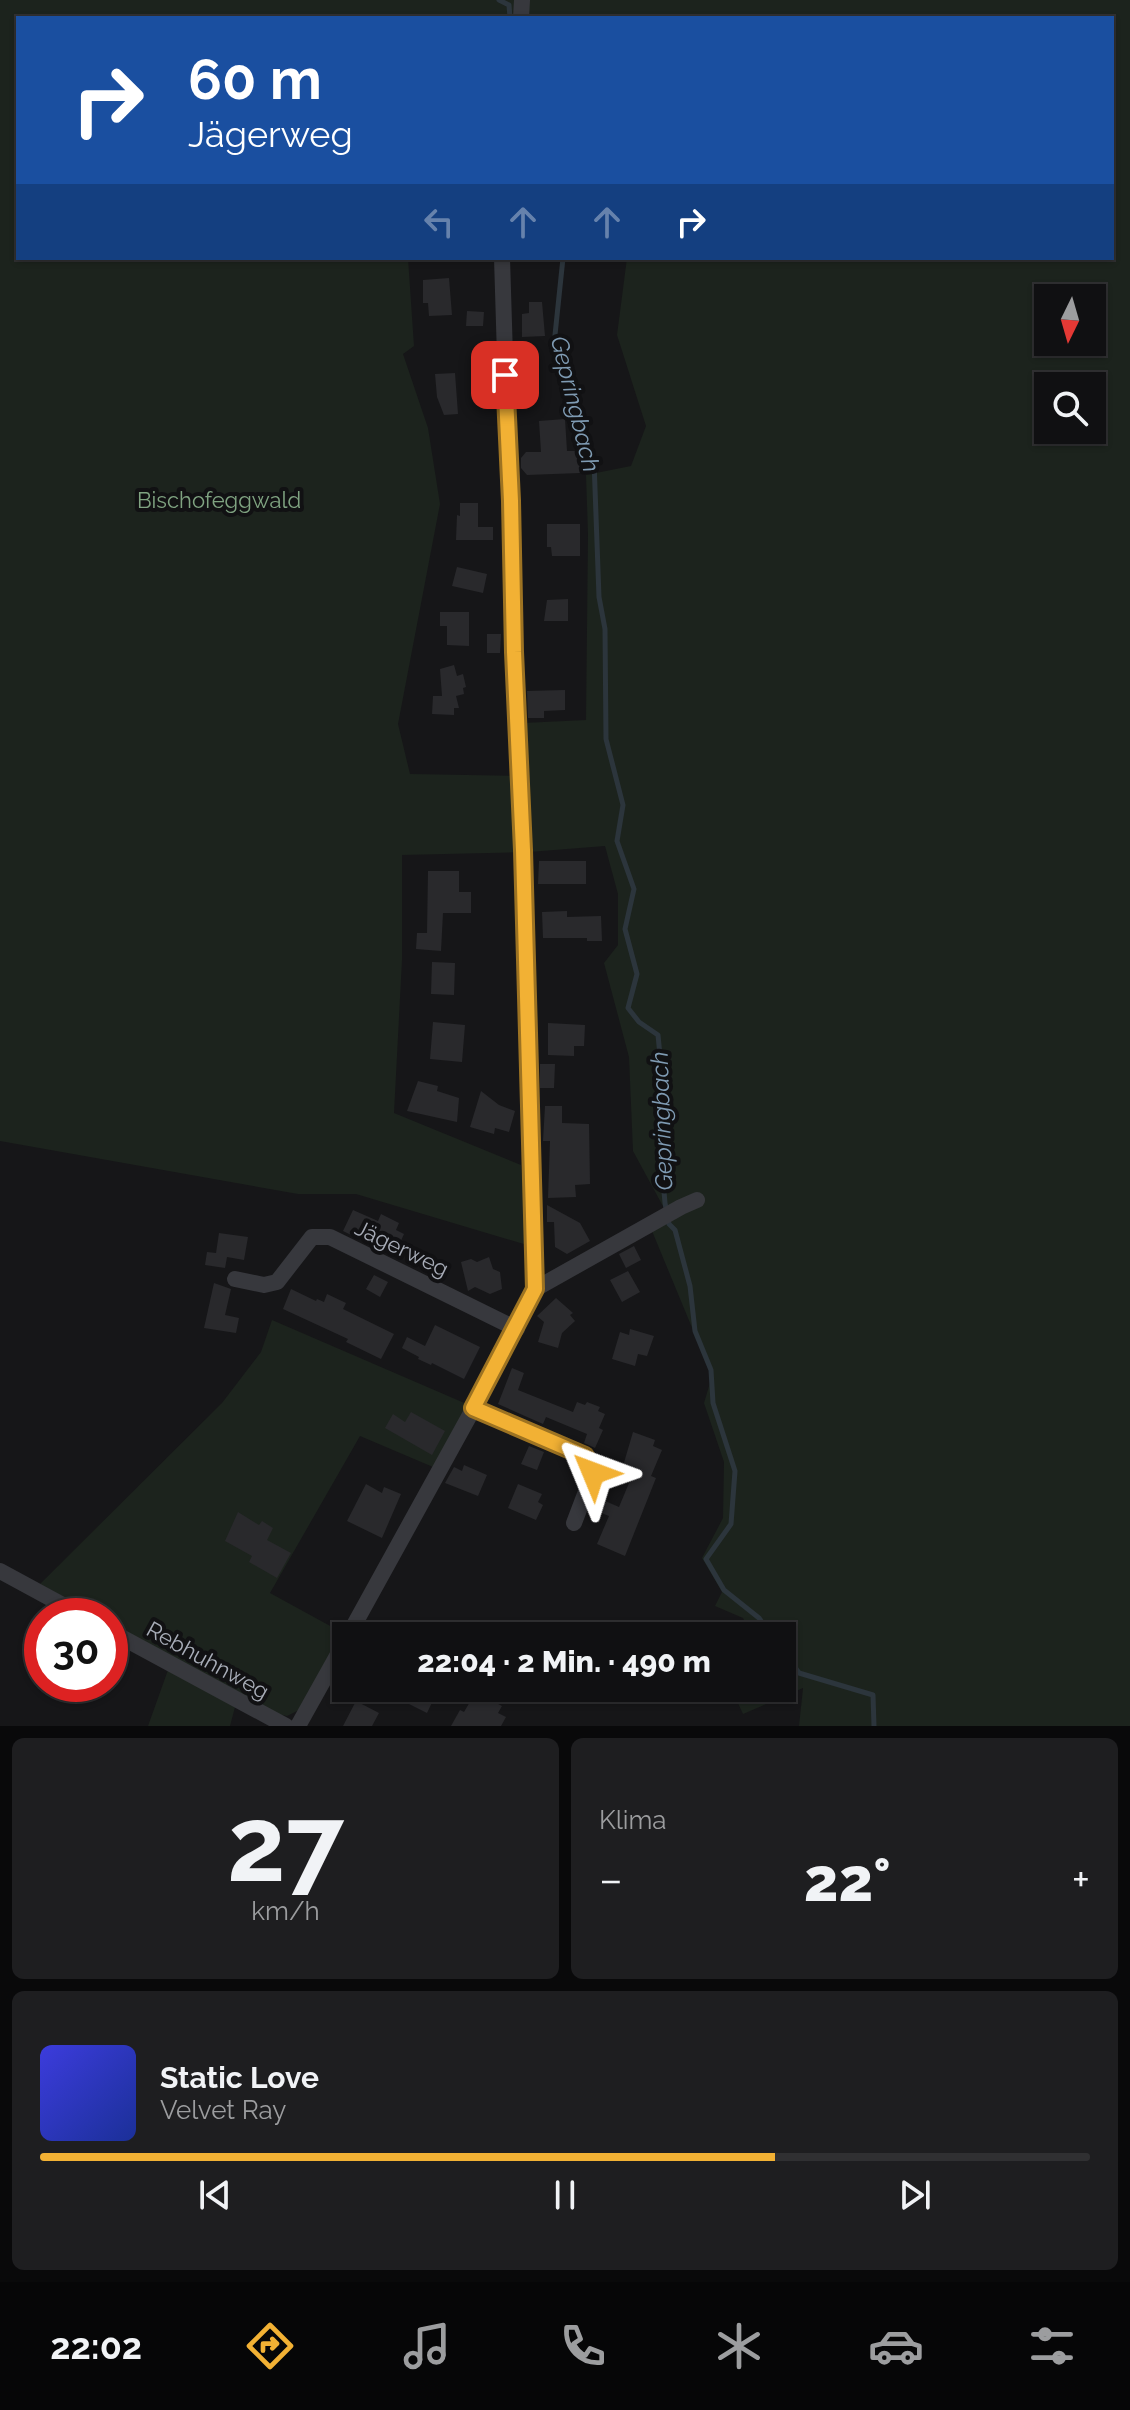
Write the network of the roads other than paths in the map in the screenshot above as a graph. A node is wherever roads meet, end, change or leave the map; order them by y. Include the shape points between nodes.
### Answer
1 (502, 260) edge
2 (697, 1200) dead end
3 (235, 1279) dead end
4 (535, 1289) junction
5 (517, 1329) junction
6 (473, 1408) junction
7 (574, 1523) dead end
8 (0, 1571) edge
9 (50, 1598) edge
10 (356, 1622) edge
11 (128, 1641) edge
12 (332, 1665) edge
13 (286, 1726) edge
14 (298, 1726) edge

1 - 4 street
2 - 4 street
3 - 5 street, Jägerweg via 277,1282 312,1237 320,1235
4 - 5 street
5 - 6 street
6 - 7 street via 585,1456 593,1473
6 - 10 street
8 - 9 street
11 - 13 street, Rebhuhnweg
12 - 14 street

